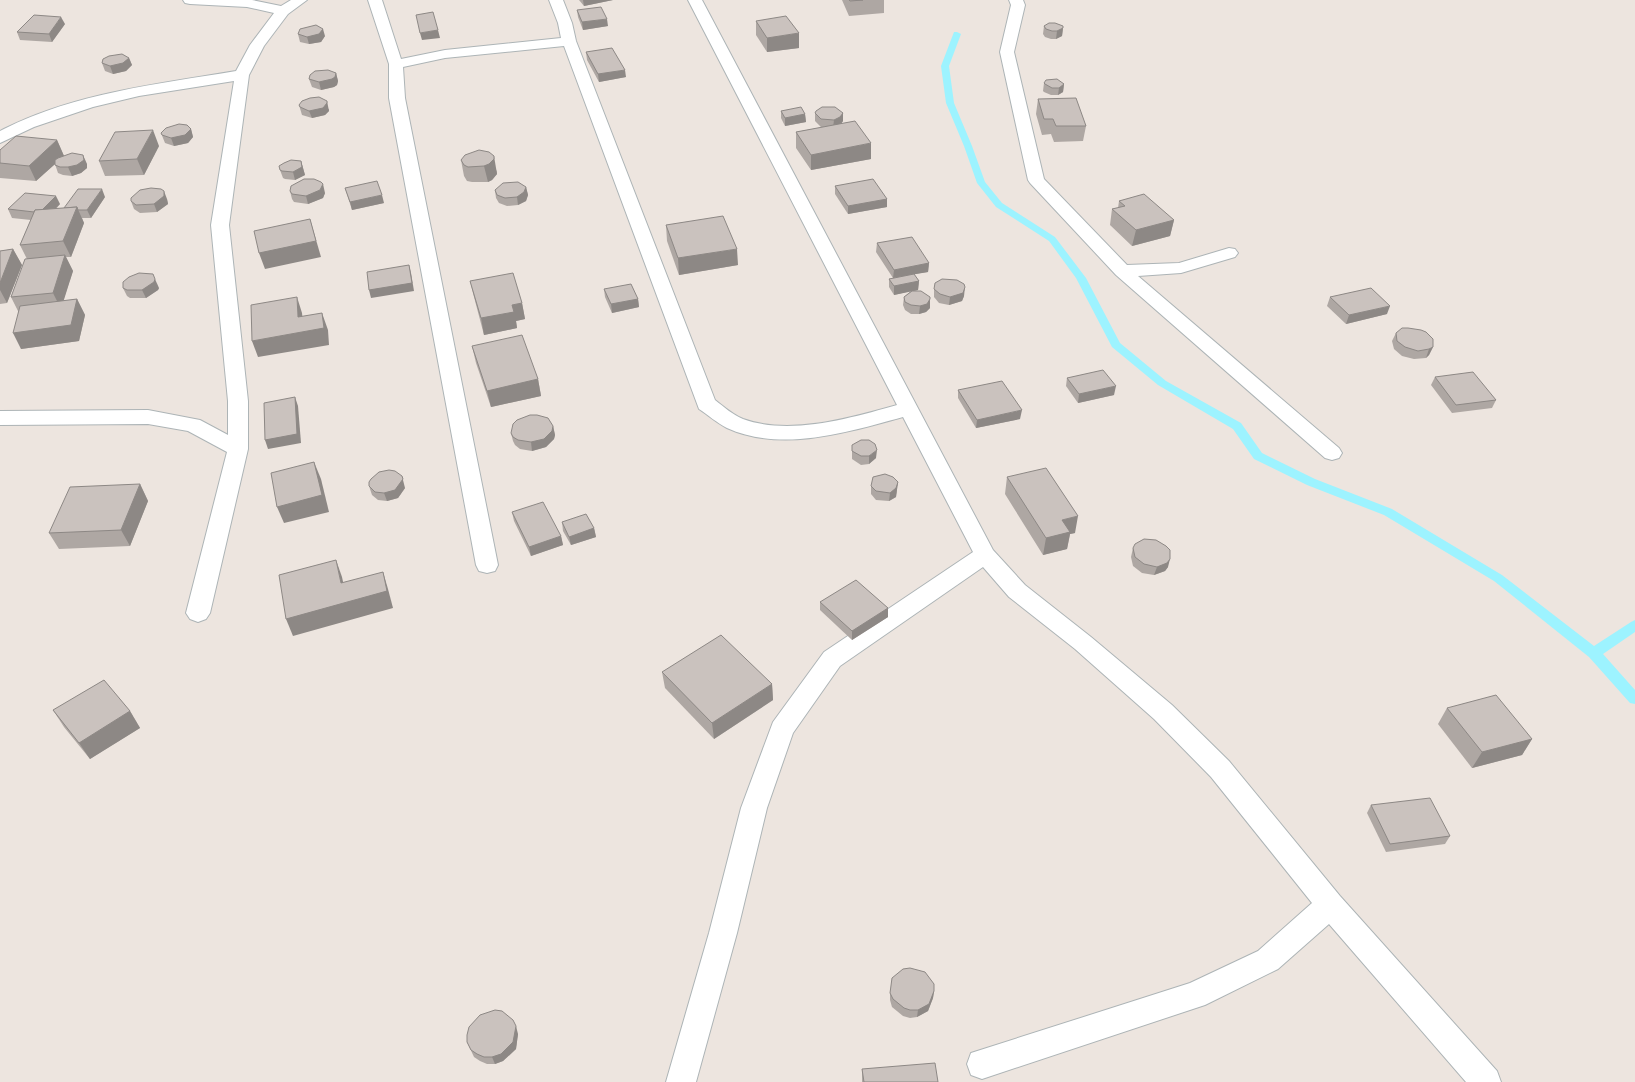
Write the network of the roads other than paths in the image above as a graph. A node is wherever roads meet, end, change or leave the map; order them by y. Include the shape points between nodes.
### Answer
1 (190, 0) edge
2 (300, 0) edge
3 (375, 0) edge
4 (556, 0) edge
5 (695, 0) edge
6 (1016, 0) edge
7 (248, 2) edge
8 (283, 10) junction
9 (569, 41) junction
10 (396, 64) junction
11 (242, 75) junction
12 (0, 138) edge
13 (1229, 253) dead end
14 (1122, 271) junction
15 (908, 410) junction
16 (0, 418) edge
17 (238, 449) junction
18 (1332, 453) dead end
19 (985, 555) junction
20 (487, 565) dead end
21 (198, 613) dead end
22 (1330, 905) junction
23 (982, 1064) dead end
24 (681, 1082) edge
25 (1486, 1082) edge

1 - 7 street
2 - 8 street
3 - 10 street
4 - 9 street
5 - 15 street
6 - 14 street via 1018,5 1008,52 1036,180
7 - 8 street
8 - 11 street via 257,45
9 - 10 street via 445,54
9 - 15 street via 706,404 734,423 768,432 847,425
10 - 20 street via 397,98
11 - 12 street via 125,95 64,110
11 - 17 street via 220,225 238,401
13 - 14 street via 1181,268
14 - 18 street
15 - 19 street
16 - 17 street via 148,417 193,425
17 - 21 street
19 - 22 street via 1017,591 1083,643 1163,712 1220,769
19 - 24 street via 832,659 782,729 754,808 723,933
22 - 23 street via 1268,960 1195,995
22 - 25 street

